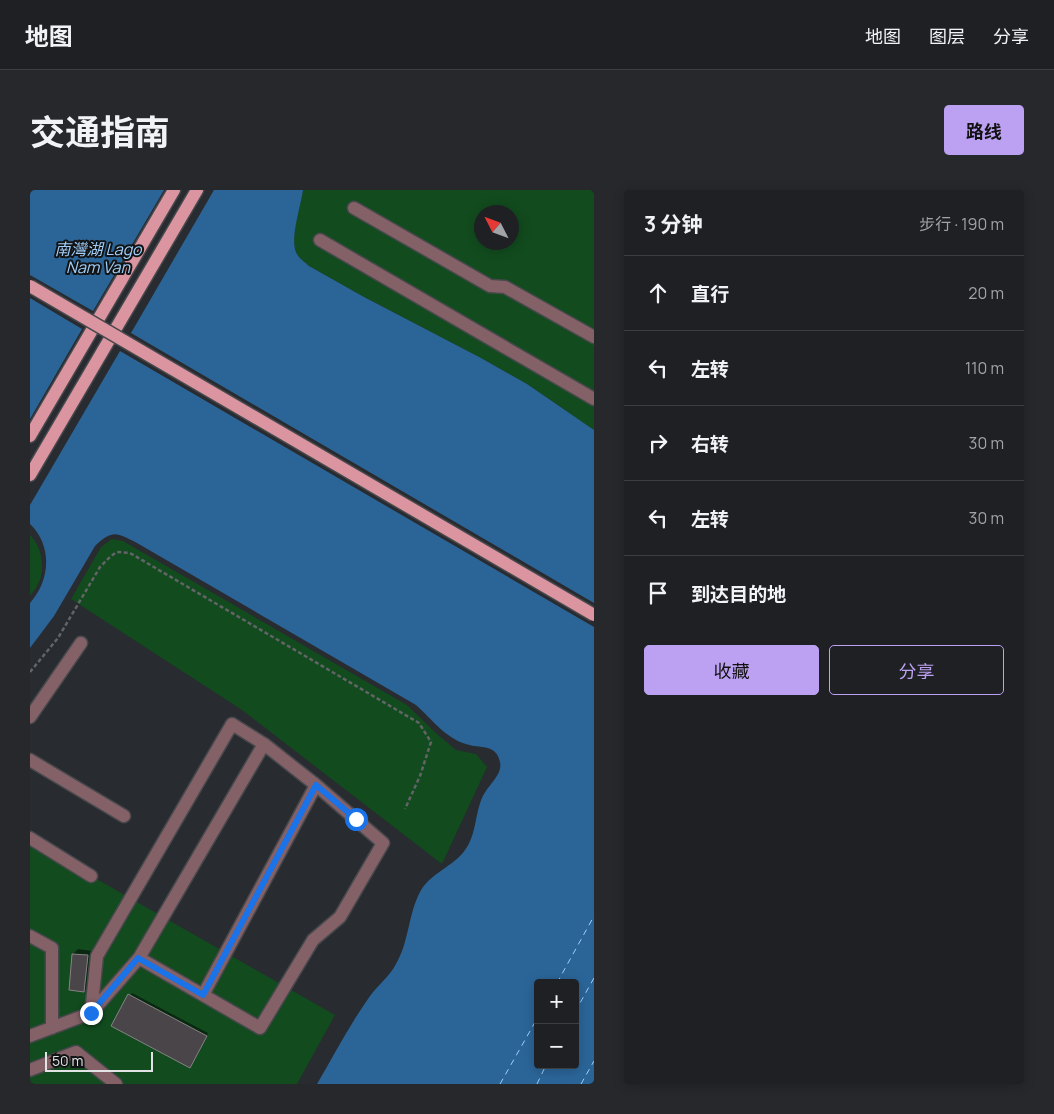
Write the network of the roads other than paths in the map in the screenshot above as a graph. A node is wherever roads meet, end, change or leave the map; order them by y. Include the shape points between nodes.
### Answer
1 (174, 190) edge
2 (197, 190) edge
3 (354, 208) dead end
4 (320, 240) dead end
5 (30, 286) edge
6 (592, 331) edge
7 (594, 399) edge
8 (30, 436) edge
9 (30, 475) edge
10 (594, 615) edge
11 (81, 643) dead end
12 (30, 717) edge
13 (264, 744) junction
14 (30, 760) edge
15 (316, 785) junction
16 (124, 816) dead end
17 (30, 838) edge
18 (91, 876) dead end
19 (30, 936) edge
20 (138, 958) junction
21 (203, 995) junction
22 (91, 1013) junction
23 (52, 1028) junction
24 (30, 1036) edge
25 (30, 1070) edge
26 (116, 1084) edge

1 - 8 main road
2 - 9 main road
3 - 6 lane via 490,286 505,287
4 - 7 lane
5 - 10 main road, bridge
11 - 12 lane
13 - 15 lane
13 - 20 lane
13 - 22 lane via 232,724 96,956
14 - 16 lane
15 - 21 lane
15 - 21 lane via 383,843 340,917 313,940 260,1028
17 - 18 lane
19 - 23 lane via 52,948
20 - 21 lane
20 - 22 lane
22 - 23 lane
23 - 24 lane
25 - 26 lane via 76,1052

